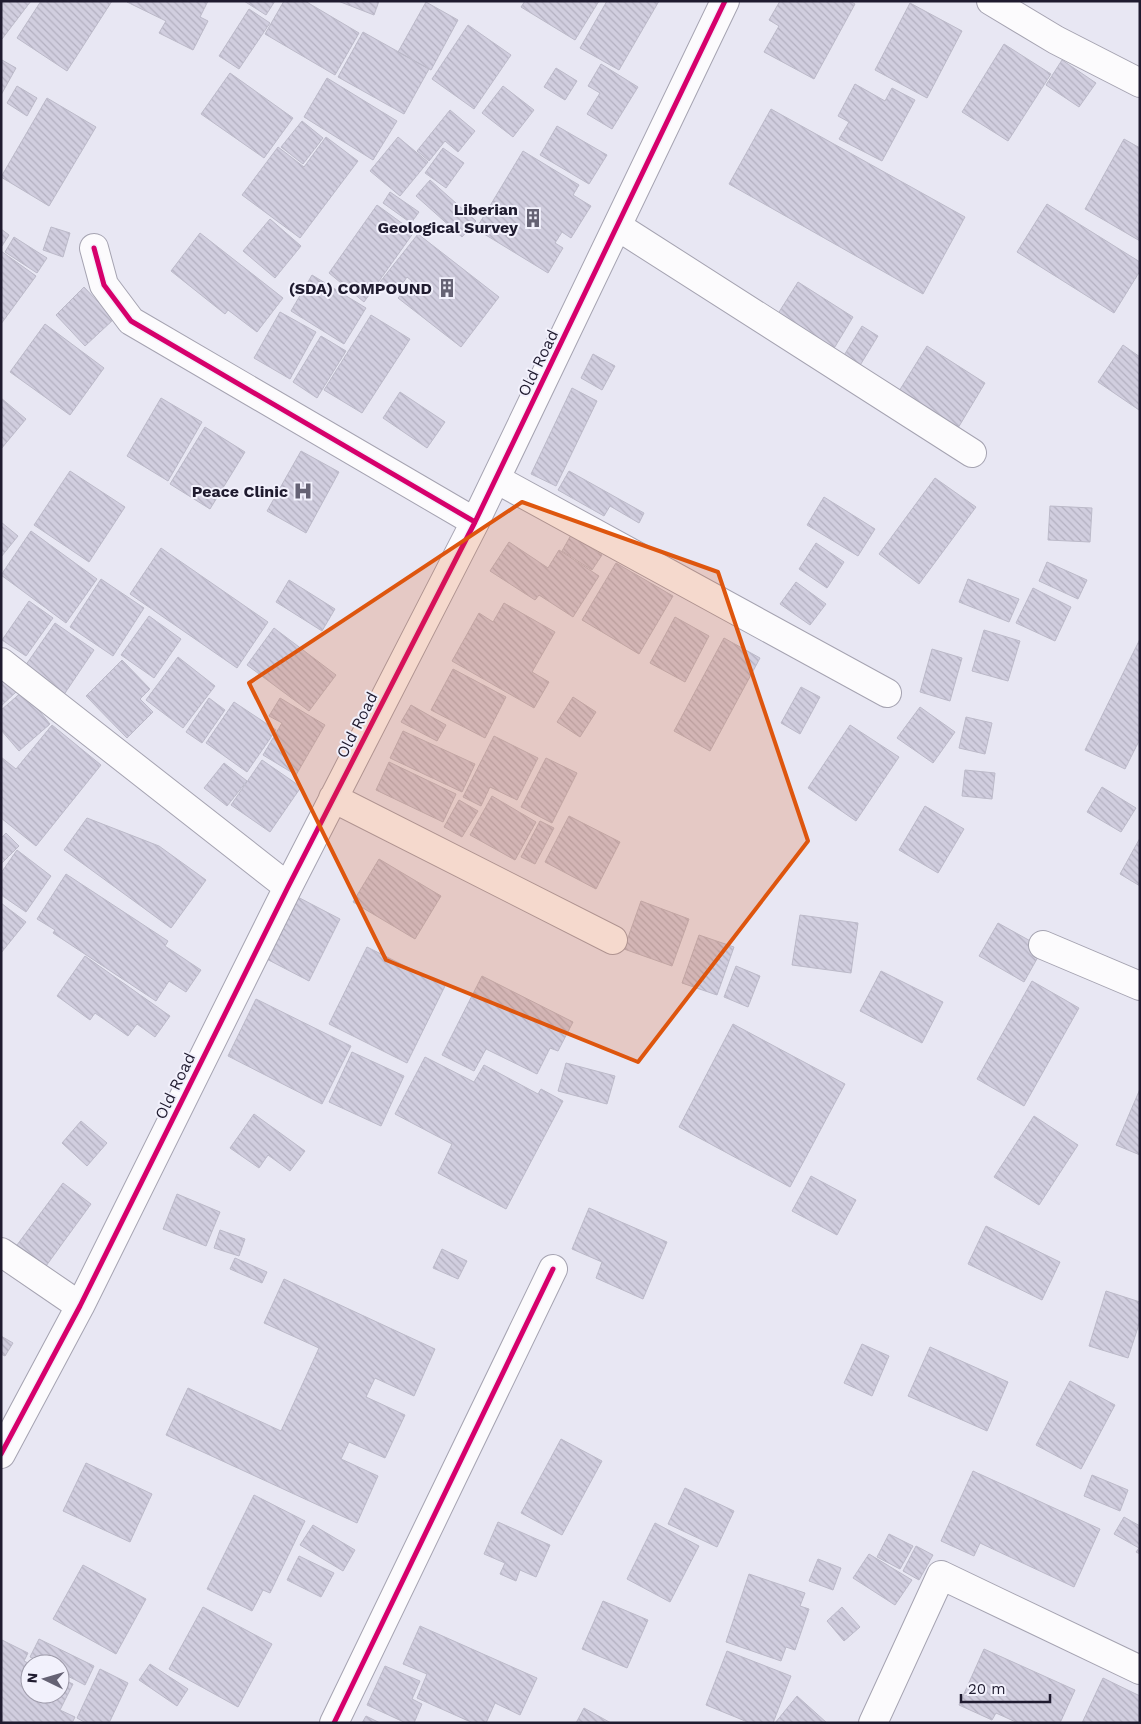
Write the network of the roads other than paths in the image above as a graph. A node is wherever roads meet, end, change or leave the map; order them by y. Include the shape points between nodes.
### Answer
1 (725, 1) edge
2 (991, 1) edge
3 (1140, 83) edge
4 (618, 226) junction
5 (94, 248) dead end
6 (972, 454) dead end
7 (496, 479) junction
8 (475, 522) junction
9 (1, 662) edge
10 (887, 693) dead end
11 (333, 798) junction
12 (288, 887) junction
13 (613, 940) dead end
14 (1043, 945) dead end
15 (1140, 986) edge
16 (1, 1252) edge
17 (553, 1269) dead end
18 (80, 1306) junction
19 (1, 1454) edge
20 (1140, 1670) edge
21 (334, 1723) edge
22 (873, 1723) edge

1 - 4 street, Old Road
2 - 3 street via 1056,40
4 - 6 street
4 - 7 street, Old Road
5 - 8 street via 104,285 131,321
7 - 8 street, Old Road
7 - 10 street
8 - 11 street, Old Road
9 - 12 street
11 - 12 street, Old Road
11 - 13 street
12 - 18 street, Old Road
14 - 15 street
16 - 18 street
17 - 21 street
18 - 19 street, Old Road
20 - 22 street via 941,1575

